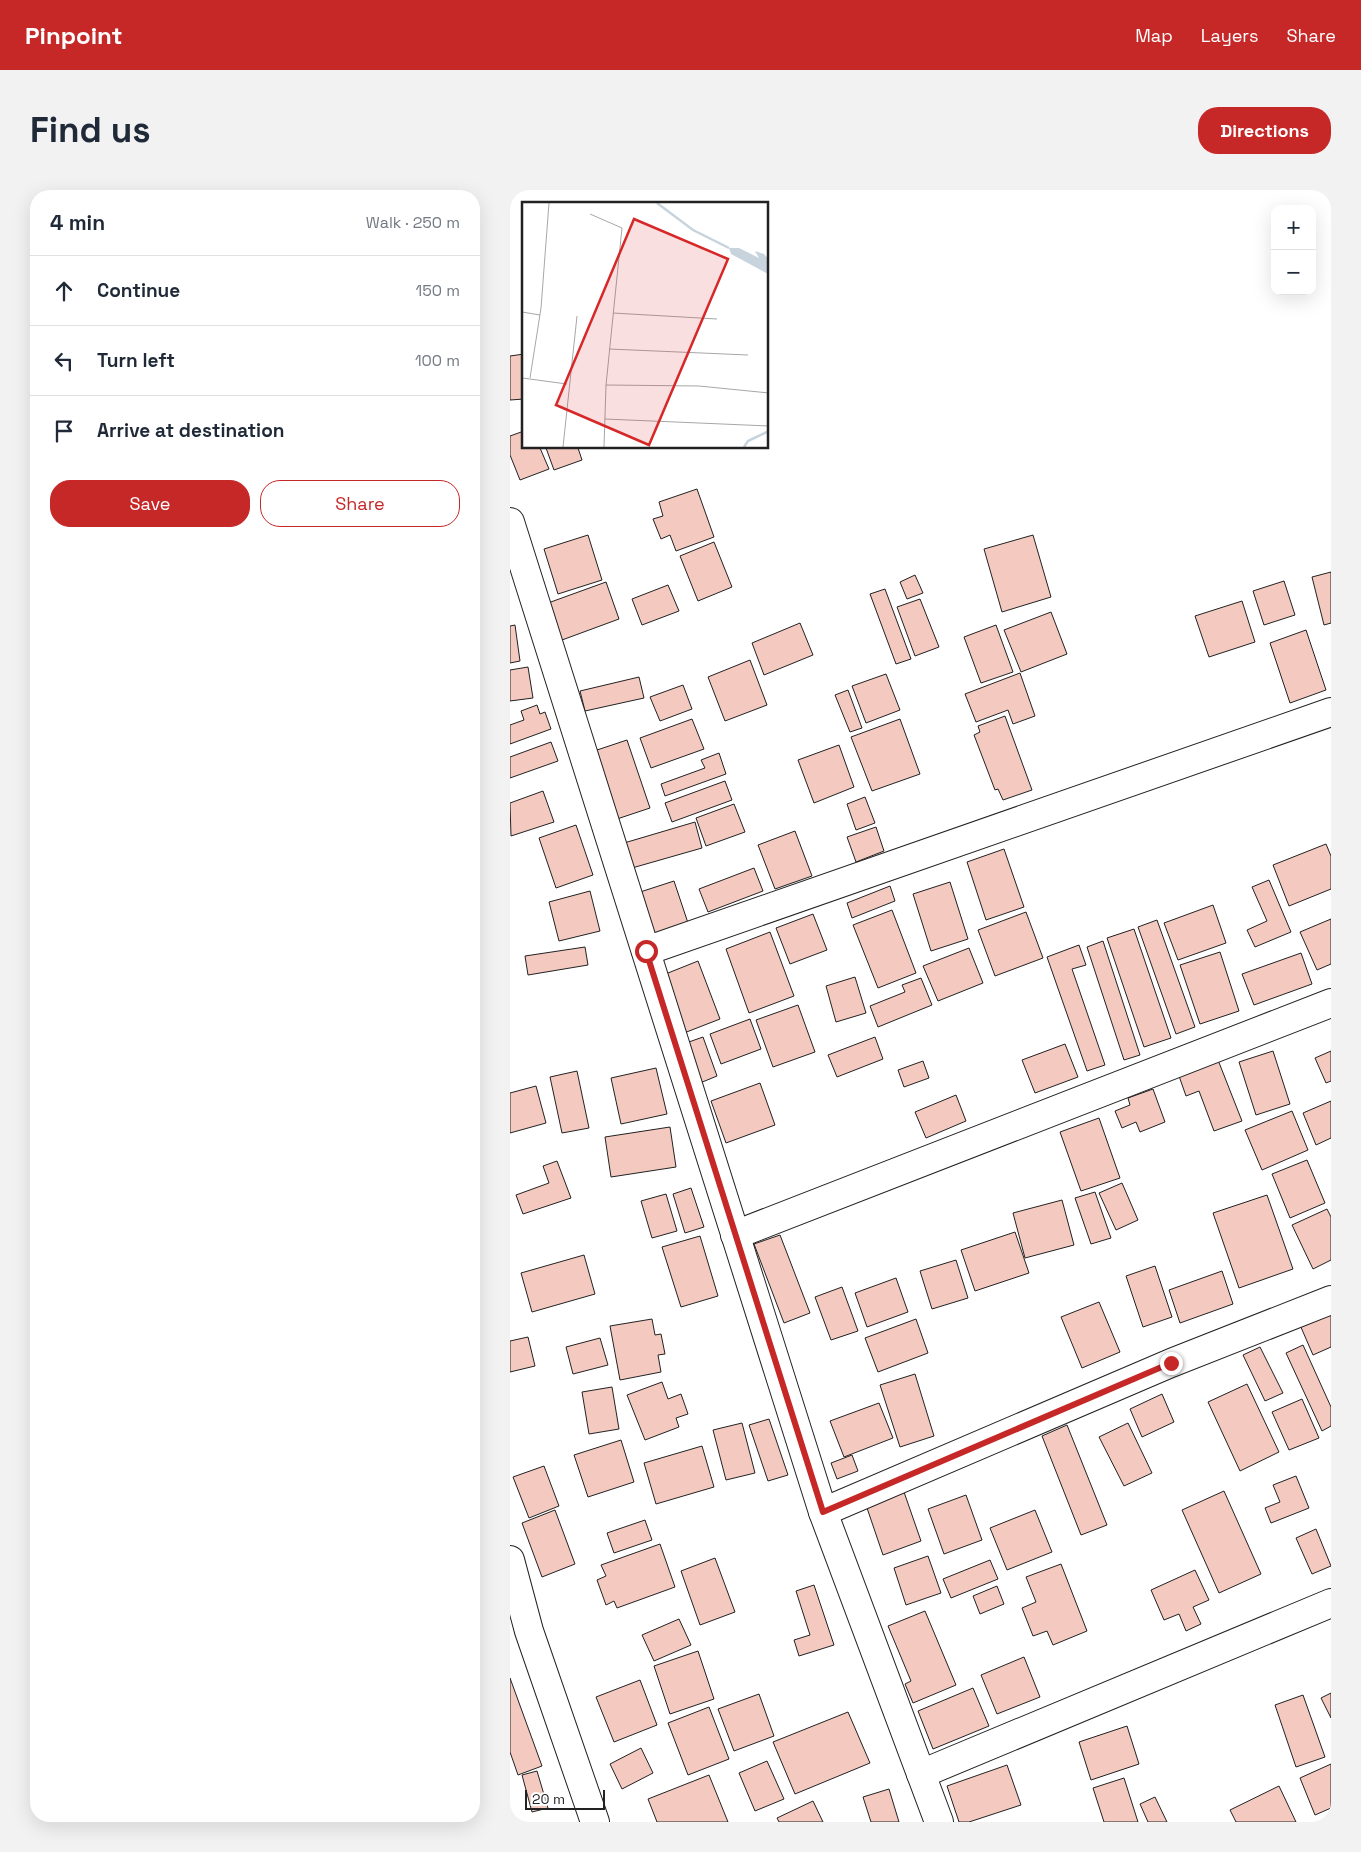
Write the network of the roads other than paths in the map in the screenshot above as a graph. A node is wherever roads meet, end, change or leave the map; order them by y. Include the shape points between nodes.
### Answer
1 (510, 522) edge
2 (1331, 712) edge
3 (646, 951) junction
4 (1331, 1003) edge
5 (736, 1235) junction
6 (1331, 1300) edge
7 (823, 1512) junction
8 (510, 1560) edge
9 (1331, 1603) edge
10 (519, 1633) edge
11 (921, 1774) junction
12 (595, 1822) edge
13 (939, 1822) edge

1 - 3 street
2 - 3 street
3 - 5 street
4 - 5 street
5 - 7 street
6 - 7 street via 1171,1363
7 - 11 street
8 - 10 street
9 - 11 street
10 - 12 street
11 - 13 street

